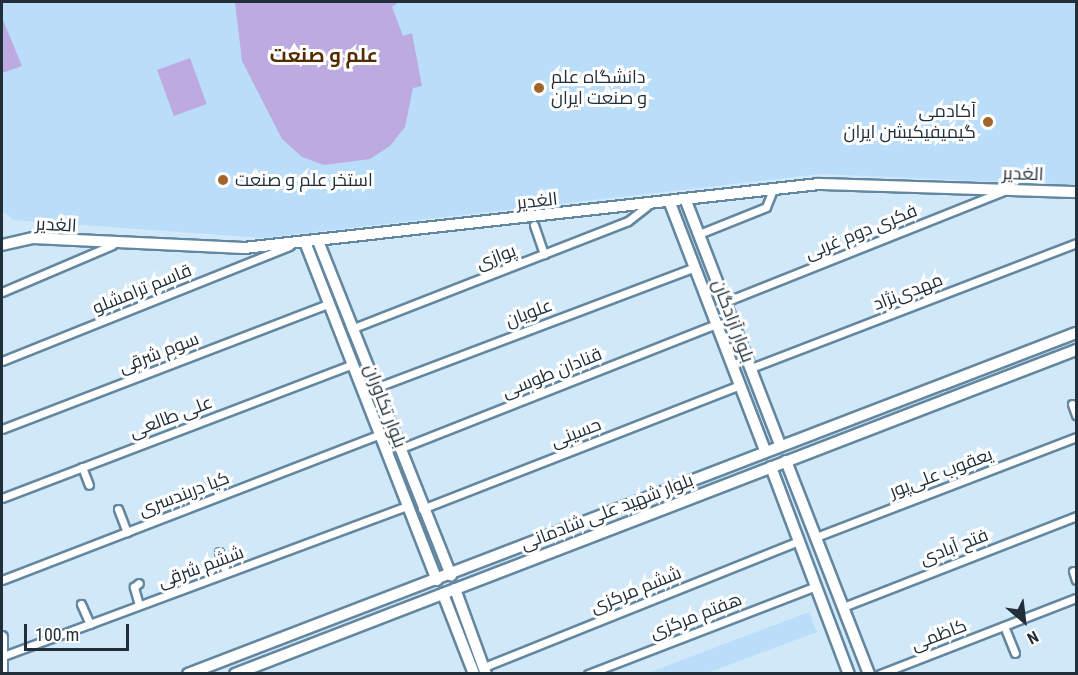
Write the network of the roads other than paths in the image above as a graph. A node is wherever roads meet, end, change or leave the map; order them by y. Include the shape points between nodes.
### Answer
1 (773, 190) junction
2 (1007, 190) junction
3 (1077, 192) edge
4 (686, 201) junction
5 (670, 203) junction
6 (648, 206) junction
7 (534, 225) dead end
8 (699, 234) junction
9 (311, 242) junction
10 (1077, 243) edge
11 (293, 244) junction
12 (2, 245) edge
13 (112, 245) junction
14 (544, 254) junction
15 (695, 267) junction
16 (2, 292) edge
17 (725, 302) junction
18 (328, 304) junction
19 (716, 324) junction
20 (351, 329) junction
21 (1077, 333) edge
22 (1077, 350) edge
23 (2, 361) edge
24 (351, 364) junction
25 (751, 368) junction
26 (740, 385) junction
27 (375, 388) junction
28 (1072, 404) dead end
29 (1077, 415) edge
30 (2, 429) edge
31 (378, 435) junction
32 (1077, 436) edge
33 (780, 445) junction
34 (399, 450) junction
35 (765, 451) junction
36 (786, 461) junction
37 (82, 467) junction
38 (771, 467) junction
39 (89, 485) dead end
40 (2, 498) edge
41 (406, 506) junction
42 (422, 509) junction
43 (118, 510) dead end
44 (1077, 516) edge
45 (127, 532) junction
46 (816, 537) junction
47 (799, 541) junction
48 (219, 552) dead end
49 (1073, 571) dead end
50 (226, 573) junction
51 (451, 575) junction
52 (2, 580) edge
53 (437, 580) junction
54 (1077, 580) edge
55 (139, 583) dead end
56 (816, 586) junction
57 (455, 589) junction
58 (443, 594) junction
59 (1077, 598) edge
60 (81, 604) dead end
61 (139, 605) junction
62 (843, 607) junction
63 (90, 624) junction
64 (1004, 626) junction
65 (2, 637) edge
66 (1015, 653) dead end
67 (4, 659) edge
68 (477, 672) edge
69 (2, 674) edge
70 (188, 674) edge
71 (235, 674) edge
72 (588, 674) edge
73 (849, 674) edge
74 (869, 674) edge
75 (880, 674) edge

1 - 2 main road, الغدیر via 819,184
1 - 4 main road, الغدیر
1 - 8 street via 766,207
2 - 3 main road, الغدیر
2 - 17 street, فکری دوم غربی
4 - 5 main road, الغدیر
4 - 8 main road, بلوار آزادگان
5 - 6 main road, الغدیر
5 - 15 main road, بلوار آزادگان
6 - 9 main road, الغدیر
6 - 14 street, پوازی via 628,221
7 - 14 street
8 - 17 main road, بلوار آزادگان
9 - 11 main road, الغدیر
9 - 18 main road, بلوار تکاوران
9 - 20 main road, بلوار تکاوران
10 - 25 street, مهدی‌نژاد
11 - 13 main road, الغدیر via 189,249
11 - 23 street, قاسم ترامشلو
12 - 13 main road, الغدیر via 33,238
13 - 16 street
14 - 20 street, پوازی
15 - 19 main road, بلوار آزادگان
15 - 27 street, علویان
17 - 25 main road, بلوار آزادگان
18 - 24 main road, بلوار تکاوران
18 - 30 street, سوم شرقی
19 - 26 main road, بلوار آزادگان
19 - 34 street, قنادان طوسی
20 - 27 main road, بلوار تکاوران
21 - 33 main road
22 - 36 main road
24 - 31 main road, بلوار تکاوران
24 - 37 street, علی طالعی
25 - 33 main road, بلوار آزادگان
26 - 35 main road, بلوار آزادگان
26 - 42 street, حسینی
27 - 34 main road, بلوار تکاوران
28 - 29 street
31 - 41 main road, بلوار تکاوران
31 - 45 street, کیا دربندسری
32 - 46 street, یعقوب علی‌پور
33 - 35 main road, بلوار شهید علی شادمانی
33 - 36 main road, بلوار آزادگان
34 - 42 main road, بلوار تکاوران
35 - 38 main road, بلوار آزادگان
35 - 51 main road, بلوار شهید علی شادمانی
36 - 38 main road, بلوار شهید علی شادمانی
36 - 46 main road
37 - 39 street
37 - 40 street, علی طالعی
38 - 47 main road
38 - 57 main road, بلوار شهید علی شادمانی
41 - 50 street, ششم شرقی
41 - 53 main road, بلوار تکاوران
42 - 51 main road, بلوار تکاوران
43 - 45 street
44 - 62 street, فتح آبادی
45 - 52 street, کیا دربندسری
46 - 62 main road
47 - 56 main road
47 - 68 street, ششم مرکزی
48 - 50 street
49 - 54 street
50 - 61 street, ششم شرقی
51 - 53 main road, بلوار شهید علی شادمانی
51 - 57 main road, بلوار تکاوران
53 - 58 main road, بلوار تکاوران
53 - 70 main road
55 - 61 street via 134,586
56 - 72 street, هفتم مرکزی
56 - 73 main road
57 - 58 main road, بلوار شهید علی شادمانی
57 - 68 main road
58 - 68 main road
58 - 71 main road
59 - 64 street, کاظمی
60 - 63 street
61 - 63 street, ششم شرقی
62 - 74 main road
63 - 67 street, ششم شرقی
64 - 66 street
64 - 75 street, کاظمی
65 - 67 main road
67 - 69 main road

